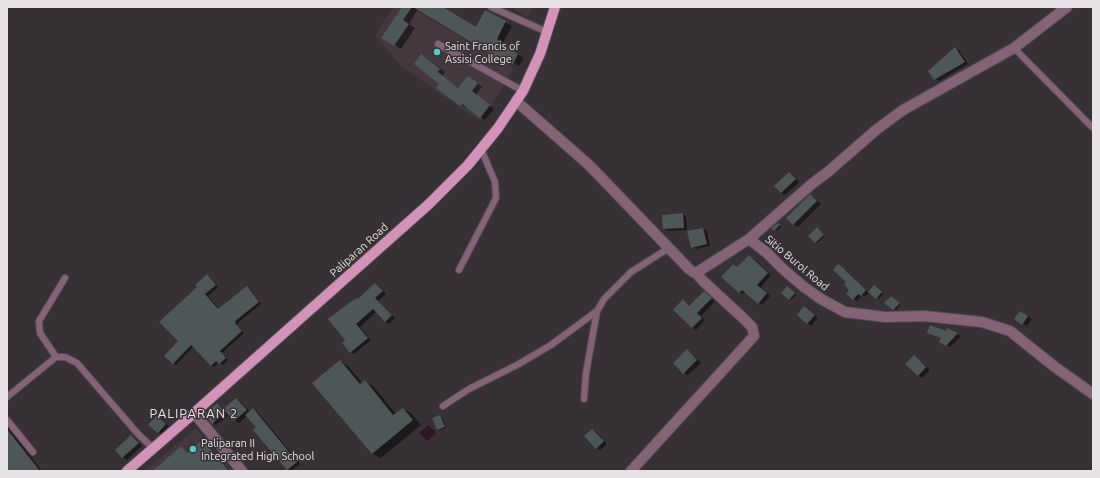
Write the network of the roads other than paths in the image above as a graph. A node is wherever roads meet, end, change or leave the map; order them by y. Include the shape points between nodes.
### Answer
1 (491, 7) edge
2 (555, 7) edge
3 (1068, 7) edge
4 (547, 32) junction
5 (438, 44) dead end
6 (1014, 48) junction
7 (522, 91) junction
8 (516, 101) junction
9 (1093, 128) edge
10 (481, 149) junction
11 (749, 239) junction
12 (669, 248) junction
13 (459, 270) dead end
14 (696, 273) junction
15 (65, 278) dead end
16 (597, 311) junction
17 (56, 357) junction
18 (1093, 394) edge
19 (7, 397) edge
20 (584, 399) dead end
21 (443, 406) dead end
22 (194, 413) junction
23 (7, 420) edge
24 (153, 448) junction
25 (33, 452) dead end
26 (127, 471) edge
27 (242, 471) edge
28 (631, 471) edge

1 - 4 lane
2 - 4 main road, Paliparan Road
3 - 6 street
4 - 7 main road, Paliparan Road via 540,54
5 - 7 lane
6 - 9 lane
6 - 11 street via 903,110 812,183
7 - 8 main road, Paliparan Road
8 - 10 main road, Paliparan Road
8 - 12 street via 589,165
10 - 13 lane via 495,182 496,198
10 - 22 main road, Paliparan Road via 428,204
11 - 14 street, Sitio Burol Road
11 - 18 street, Sitio Burol Road via 821,300 845,312 885,317 924,316 968,320 1010,331 1054,367
12 - 14 street
12 - 16 lane via 631,272 604,299
14 - 28 street via 752,327 754,336
15 - 17 lane via 39,321 40,333
16 - 20 lane
16 - 21 lane via 551,345 469,389
17 - 19 lane
17 - 24 lane via 65,357 77,363
22 - 24 main road, Paliparan Road
22 - 27 street
23 - 25 lane
24 - 26 main road, Paliparan Road

